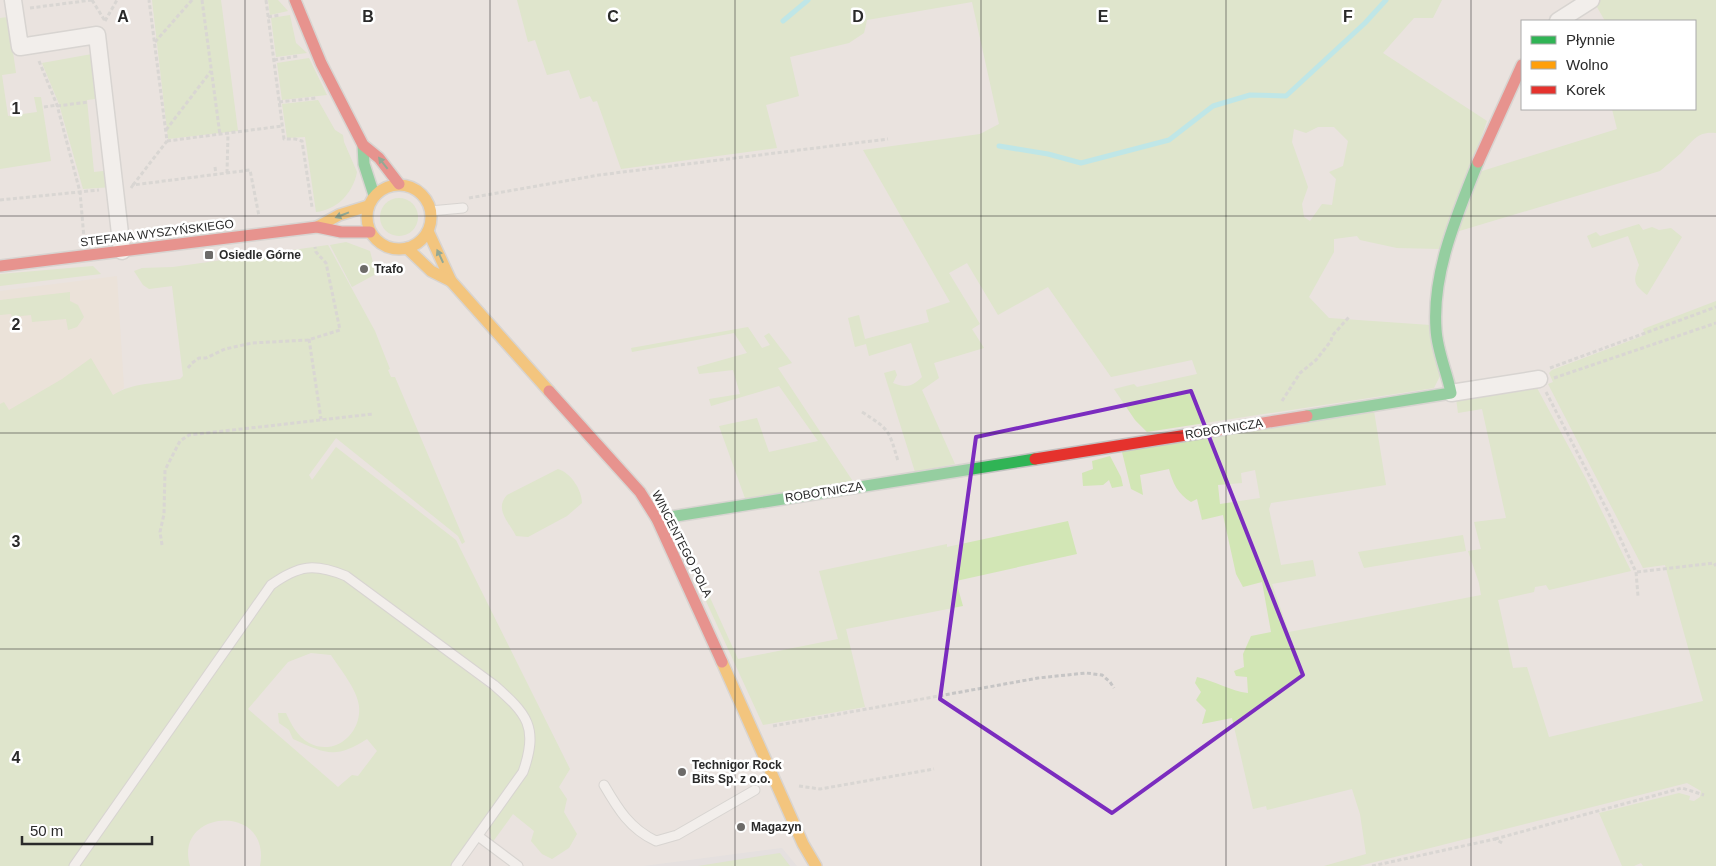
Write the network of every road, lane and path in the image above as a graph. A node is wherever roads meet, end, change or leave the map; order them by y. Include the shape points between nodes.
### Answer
1 (92, 0) edge
2 (117, 0) edge
3 (150, 0) edge
4 (192, 0) edge
5 (202, 0) edge
6 (266, 0) edge
7 (295, 0) edge
8 (1592, 0) edge
9 (14, 7) edge
10 (1560, 20) edge
11 (105, 21) dead end
12 (154, 42) junction
13 (33, 45) junction
14 (1521, 67) edge
15 (211, 71) junction
16 (338, 96) junction
17 (104, 100) junction
18 (279, 102) junction
19 (57, 106) junction
20 (44, 107) dead end
21 (282, 126) junction
22 (165, 131) junction
23 (228, 134) junction
24 (220, 135) junction
25 (888, 139) dead end
26 (166, 141) junction
27 (363, 145) junction
28 (215, 167) dead end
29 (227, 173) junction
30 (216, 174) junction
31 (399, 184) junction
32 (133, 185) junction
33 (122, 189) junction
34 (80, 192) junction
35 (374, 195) junction
36 (0, 200) edge
37 (368, 206) junction
38 (463, 208) dead end
39 (452, 210) junction
40 (430, 211) junction
41 (313, 215) dead end
42 (260, 222) dead end
43 (317, 227) junction
44 (428, 231) junction
45 (370, 232) junction
46 (84, 243) dead end
47 (314, 243) dead end
48 (407, 248) junction
49 (122, 251) junction
50 (0, 266) edge
51 (451, 281) junction
52 (1716, 307) edge
53 (1349, 317) dead end
54 (1716, 323) edge
55 (309, 339) junction
56 (188, 368) dead end
57 (1538, 379) junction
58 (1451, 393) junction
59 (862, 412) dead end
60 (373, 414) dead end
61 (322, 420) junction
62 (1277, 421) junction
63 (902, 476) junction
64 (657, 519) junction
65 (162, 545) dead end
66 (1716, 566) edge
67 (1636, 572) junction
68 (1638, 596) dead end
69 (1114, 688) dead end
70 (772, 726) dead end
71 (934, 769) dead end
72 (604, 784) dead end
73 (792, 784) dead end
74 (755, 790) dead end
75 (1704, 795) dead end
76 (478, 836) junction
77 (1495, 839) junction
78 (1504, 844) dead end
79 (74, 866) edge
80 (456, 866) edge
81 (518, 866) edge
82 (816, 866) edge
83 (1372, 866) edge

1 - 9 path
2 - 11 path
3 - 12 path
4 - 12 path
5 - 15 path
6 - 18 path
7 - 16 street
8 - 10 street
9 - 13 street via 20,47
12 - 22 path
13 - 17 street via 97,35
13 - 19 path
14 - 58 street via 1481,155 1448,243 1437,291 1436,330
15 - 22 path
15 - 24 path
16 - 18 path
16 - 27 street
17 - 19 path
17 - 33 street
18 - 21 path
19 - 20 path
19 - 34 path
21 - 23 path
21 - 41 path via 284,139 302,141
22 - 26 path
23 - 24 path
23 - 29 path
24 - 26 path
25 - 39 path via 599,176 457,200
26 - 32 path
31 -> 27 street via 379,158
27 - 35 street via 364,164
28 - 30 path
29 - 30 path
29 - 42 path via 250,170
30 - 32 path
31 - 35 street via 381,189
31 - 40 street via 423,196
32 - 33 path
33 - 34 path
33 - 49 street
34 - 36 path
34 - 46 path
35 - 37 street
37 -> 43 street, STEFANA WYSZYŃSKIEGO via 339,215
37 - 45 street via 366,221
38 - 39 lane
39 - 40 lane
40 - 44 street
43 - 45 street, STEFANA WYSZYŃSKIEGO via 341,232
43 - 49 street, STEFANA WYSZYŃSKIEGO
44 - 48 street via 416,244
51 -> 44 street, WINCENTEGO POLA
45 - 48 street via 389,248
47 - 55 path via 316,252 326,263 340,330
48 - 51 street, WINCENTEGO POLA via 431,270
49 - 50 street, STEFANA WYSZYŃSKIEGO
51 - 64 street, WINCENTEGO POLA via 640,492
52 - 57 path via 1548,369
53 - 62 path via 1316,360 1300,373 1283,398
54 - 57 path via 1548,380
55 - 56 path via 252,343 225,349 199,358
55 - 61 path
57 - 58 street
57 - 67 path via 1567,430
58 - 62 street, ROBOTNICZA
59 - 63 path via 884,425 890,433
60 - 61 path
61 - 65 path via 189,435 180,441 165,470 164,514 160,532
62 - 63 street, ROBOTNICZA
63 - 64 street, ROBOTNICZA
64 - 82 street, WINCENTEGO POLA via 803,844
66 - 67 path via 1714,563
67 - 68 path
69 - 70 path via 1102,675 1038,678
71 - 73 path via 820,789
72 - 74 lane via 620,813 640,833 656,841 678,835
75 - 77 path via 1682,788
76 - 79 lane via 523,772 529,755 531,731 525,717 494,685 346,576 324,567 305,568 288,573 271,585
76 - 80 lane
76 - 81 lane
77 - 78 path
77 - 83 path

